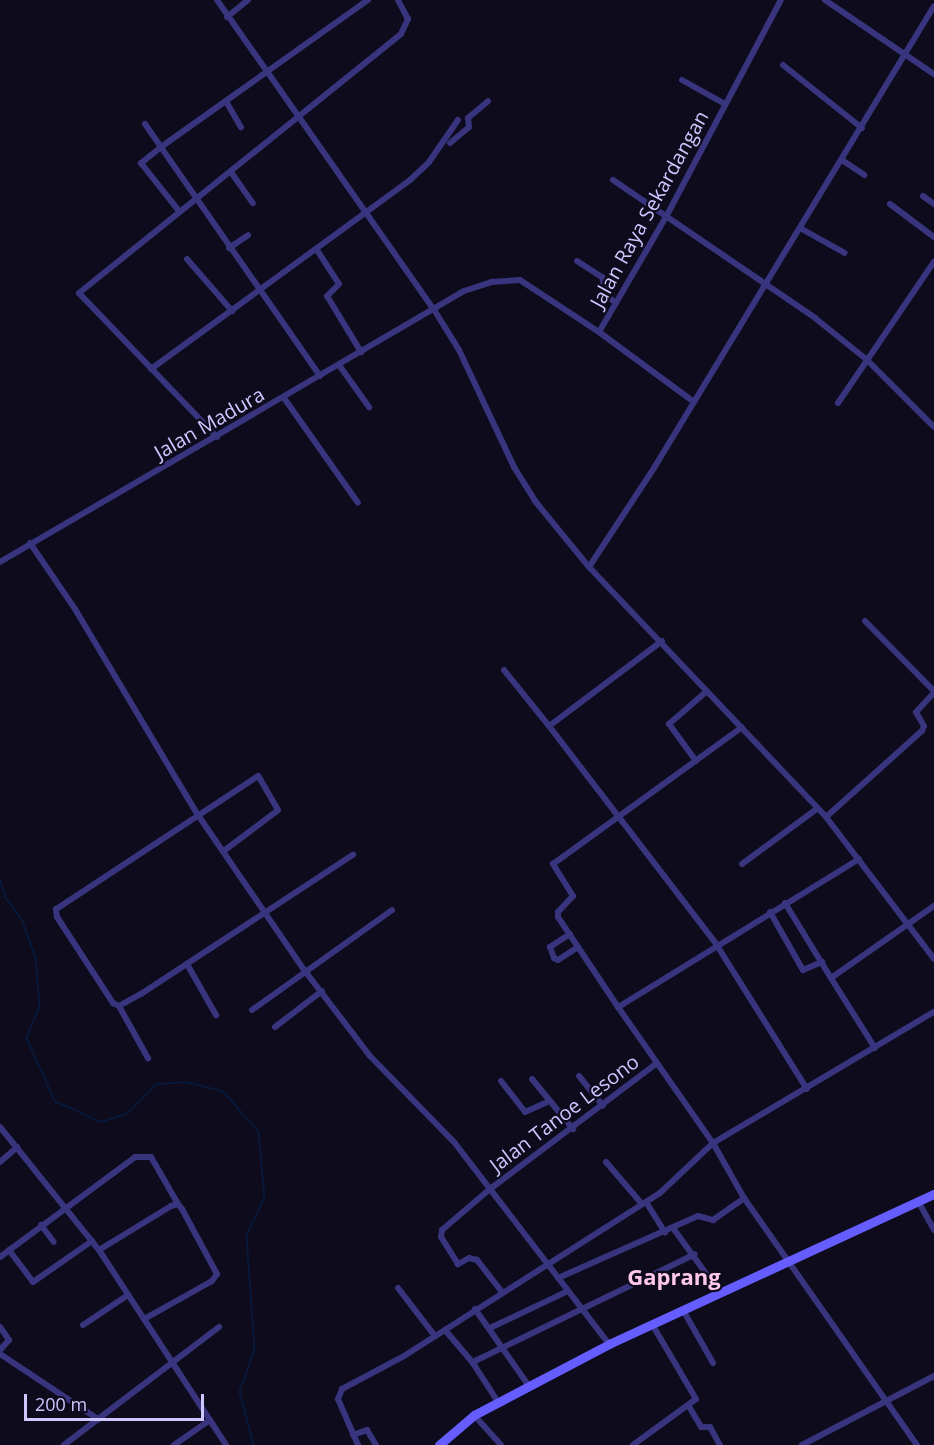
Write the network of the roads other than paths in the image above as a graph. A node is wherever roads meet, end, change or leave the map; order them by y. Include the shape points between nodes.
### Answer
1 (217, 0) edge
2 (248, 0) edge
3 (368, 0) edge
4 (398, 0) edge
5 (781, 0) edge
6 (825, 0) edge
7 (934, 6) edge
8 (227, 17) junction
9 (905, 53) junction
10 (783, 65) dead end
11 (266, 74) junction
12 (934, 74) edge
13 (682, 80) dead end
14 (488, 101) dead end
15 (227, 103) junction
16 (725, 104) junction
17 (296, 116) junction
18 (458, 120) dead end
19 (145, 124) dead end
20 (241, 128) dead end
21 (862, 128) junction
22 (450, 143) dead end
23 (161, 147) junction
24 (842, 160) junction
25 (231, 172) junction
26 (864, 175) dead end
27 (613, 180) dead end
28 (923, 196) dead end
29 (195, 198) junction
30 (254, 203) dead end
31 (890, 204) dead end
32 (934, 204) edge
33 (179, 211) junction
34 (366, 215) junction
35 (667, 215) junction
36 (800, 228) junction
37 (248, 235) dead end
38 (934, 237) edge
39 (229, 248) junction
40 (317, 250) junction
41 (845, 253) dead end
42 (187, 259) dead end
43 (577, 261) dead end
44 (934, 262) edge
45 (766, 283) junction
46 (259, 292) junction
47 (616, 303) junction
48 (433, 309) junction
49 (232, 311) junction
50 (599, 332) junction
51 (362, 352) junction
52 (866, 359) junction
53 (339, 365) junction
54 (152, 369) junction
55 (320, 376) junction
56 (284, 398) junction
57 (694, 402) junction
58 (838, 403) dead end
59 (369, 408) dead end
60 (934, 428) edge
61 (218, 437) junction
62 (358, 503) dead end
63 (30, 543) junction
64 (0, 562) edge
65 (589, 567) junction
66 (865, 621) dead end
67 (662, 641) junction
68 (504, 670) dead end
69 (707, 691) junction
70 (934, 692) edge
71 (549, 726) junction
72 (742, 727) junction
73 (696, 761) junction
74 (818, 808) junction
75 (198, 815) junction
76 (826, 817) junction
77 (616, 818) junction
78 (225, 850) junction
79 (353, 855) dead end
80 (859, 859) junction
81 (742, 864) dead end
82 (785, 903) junction
83 (934, 906) edge
84 (392, 910) dead end
85 (770, 912) junction
86 (266, 913) junction
87 (909, 924) junction
88 (570, 934) junction
89 (716, 944) junction
90 (578, 947) junction
91 (934, 959) edge
92 (822, 962) junction
93 (187, 964) junction
94 (305, 971) junction
95 (831, 978) junction
96 (322, 991) junction
97 (119, 1006) junction
98 (618, 1007) junction
99 (252, 1010) dead end
100 (934, 1012) edge
101 (216, 1015) dead end
102 (274, 1027) dead end
103 (875, 1048) junction
104 (148, 1058) dead end
105 (657, 1063) junction
106 (579, 1076) dead end
107 (532, 1079) dead end
108 (501, 1081) dead end
109 (807, 1089) junction
110 (550, 1101) junction
111 (603, 1106) junction
112 (0, 1127) edge
113 (573, 1129) junction
114 (713, 1143) junction
115 (17, 1147) junction
116 (0, 1162) edge
117 (606, 1162) dead end
118 (490, 1188) junction
119 (934, 1194) edge
120 (744, 1197) junction
121 (918, 1201) junction
122 (644, 1203) junction
123 (178, 1204) junction
124 (66, 1206) junction
125 (41, 1225) junction
126 (673, 1228) junction
127 (934, 1230) edge
128 (665, 1232) junction
129 (92, 1241) junction
130 (54, 1242) dead end
131 (9, 1250) junction
132 (99, 1250) junction
133 (695, 1254) junction
134 (0, 1257) edge
135 (788, 1258) junction
136 (548, 1263) junction
137 (558, 1278) junction
138 (398, 1288) dead end
139 (568, 1291) junction
140 (502, 1292) junction
141 (720, 1293) junction
142 (128, 1295) junction
143 (581, 1308) junction
144 (476, 1309) junction
145 (683, 1310) junction
146 (144, 1319) junction
147 (652, 1324) junction
148 (83, 1325) dead end
149 (0, 1327) edge
150 (219, 1327) dead end
151 (490, 1328) junction
152 (445, 1330) junction
153 (435, 1336) junction
154 (609, 1344) junction
155 (503, 1345) junction
156 (0, 1352) edge
157 (170, 1360) junction
158 (473, 1363) junction
159 (713, 1363) dead end
160 (934, 1376) edge
161 (529, 1386) junction
162 (886, 1399) junction
163 (498, 1402) junction
164 (688, 1405) junction
165 (474, 1416) junction
166 (98, 1419) junction
167 (210, 1420) junction
168 (353, 1435) junction
169 (64, 1445) edge
170 (174, 1445) edge
171 (226, 1445) edge
172 (358, 1445) edge
173 (376, 1445) edge
174 (439, 1445) edge
175 (501, 1445) edge
176 (633, 1445) edge
177 (720, 1445) edge
178 (802, 1445) edge
179 (917, 1445) edge

1 - 8 street
2 - 8 street
3 - 11 street
4 - 17 street via 408,20 401,34
5 - 16 street, Jalan Raya Sekardangan
6 - 9 street
7 - 9 street
8 - 11 street
9 - 12 street
9 - 21 street
10 - 21 street
11 - 15 street
11 - 17 street
13 - 16 street
14 - 22 street via 468,118 470,127
15 - 20 street
15 - 23 street
16 - 35 street, Jalan Raya Sekardangan
17 - 25 street
17 - 34 street
18 - 34 street via 424,167
19 - 23 street
21 - 24 street
23 - 29 street
23 - 33 street via 141,163
24 - 26 street
24 - 36 street
25 - 29 street
25 - 30 street
27 - 35 street
28 - 32 street
29 - 33 street
29 - 39 street
31 - 38 street
33 - 54 street via 79,293
34 - 40 street
34 - 48 street
35 - 45 street
35 - 47 street, Jalan Raya Sekardangan
36 - 41 street
36 - 45 street
37 - 39 street
39 - 46 street
40 - 46 street
40 - 51 street via 339,284 327,296
42 - 49 street
43 - 47 street via 602,276 605,294
44 - 52 street
45 - 52 street
45 - 57 street
46 - 49 street
46 - 55 street
47 - 50 street, Jalan Raya Sekardangan
48 - 50 street, Jalan Raya Sekardangan via 491,282 520,280
48 - 51 street, Jalan Madura
48 - 65 street via 459,350 514,467 535,501
49 - 54 street
50 - 57 street
51 - 53 street, Jalan Madura
52 - 58 street
52 - 60 street
53 - 55 street, Jalan Madura
53 - 59 street
54 - 61 street
55 - 56 street, Jalan Madura
56 - 61 street, Jalan Madura
56 - 62 street
57 - 65 street
61 - 63 street, Jalan Madura
63 - 64 street, Jalan Madura
63 - 75 street via 75,609
65 - 67 street
66 - 70 street
67 - 69 street
67 - 71 street
68 - 71 street
69 - 72 street
69 - 73 street via 669,723
70 - 76 street via 916,712 922,731
71 - 77 street
72 - 73 street
72 - 74 street
73 - 77 street
74 - 76 street
74 - 81 street
75 - 78 street
75 - 78 street via 253,777 259,778 278,810
75 - 97 street via 56,909 57,917 107,996
76 - 80 street
77 - 88 street via 553,864 573,896 557,914
77 - 89 street
78 - 86 street
79 - 86 street
80 - 82 street
80 - 87 street
82 - 85 street
82 - 92 street
83 - 87 street
84 - 94 street
85 - 89 street
85 - 92 street via 803,970
86 - 93 street
86 - 94 street
87 - 91 street
87 - 95 street
88 - 90 street
88 - 90 street via 550,947 554,958 558,960
89 - 98 street
89 - 109 street
90 - 98 street
92 - 95 street
93 - 97 street
93 - 101 street
94 - 96 street
94 - 99 street
95 - 103 street
96 - 102 street
96 - 118 street via 370,1056 404,1087
97 - 104 street
98 - 105 street
100 - 103 street
103 - 109 street
105 - 111 street, Jalan Tanoe Lesono
105 - 114 street
106 - 111 street
107 - 110 street
108 - 110 street via 525,1112
109 - 114 street
110 - 113 street
111 - 113 street, Jalan Tanoe Lesono
112 - 115 street
113 - 118 street, Jalan Tanoe Lesono
114 - 120 street
114 - 122 street
115 - 116 street
115 - 124 street
117 - 122 street
118 - 136 street
118 - 140 street, Jalan Tanoe Lesono via 454,1216 441,1230 441,1237 458,1264 469,1258 477,1260
119 - 121 main road
120 - 126 street via 713,1220 698,1216
120 - 135 street
121 - 127 street
121 - 135 main road
122 - 128 street
122 - 136 street
123 - 124 street via 151,1157 143,1155
123 - 132 street
123 - 146 street via 217,1274 212,1281
124 - 125 street
124 - 129 street
125 - 130 street
125 - 131 street
126 - 128 street
126 - 133 street
128 - 137 street
129 - 131 street via 33,1282
129 - 132 street
131 - 134 street
132 - 142 street
133 - 141 street
133 - 143 street
135 - 141 main road
135 - 162 street
136 - 137 street
136 - 140 street
137 - 139 street
138 - 153 street
139 - 143 street
139 - 151 street
140 - 144 street
141 - 145 main road
142 - 146 street
142 - 148 street
143 - 154 street
143 - 155 street
144 - 151 street
144 - 152 street
145 - 147 main road
145 - 159 street
146 - 157 street
147 - 154 main road
147 - 164 street via 696,1397
149 - 156 street via 9,1340
150 - 157 street
151 - 155 street
152 - 153 street
152 - 158 street
153 - 168 street via 342,1389 338,1399
154 - 161 main road
155 - 158 street
155 - 161 street
156 - 166 street
157 - 166 street
157 - 167 street
158 - 163 street
160 - 162 street
161 - 163 main road
162 - 178 street
162 - 179 street
163 - 165 main road
164 - 176 street
164 - 177 street via 701,1427 709,1426
165 - 174 main road
165 - 175 street
166 - 169 street
167 - 170 street
167 - 171 street
168 - 172 street
168 - 173 street via 367,1430

